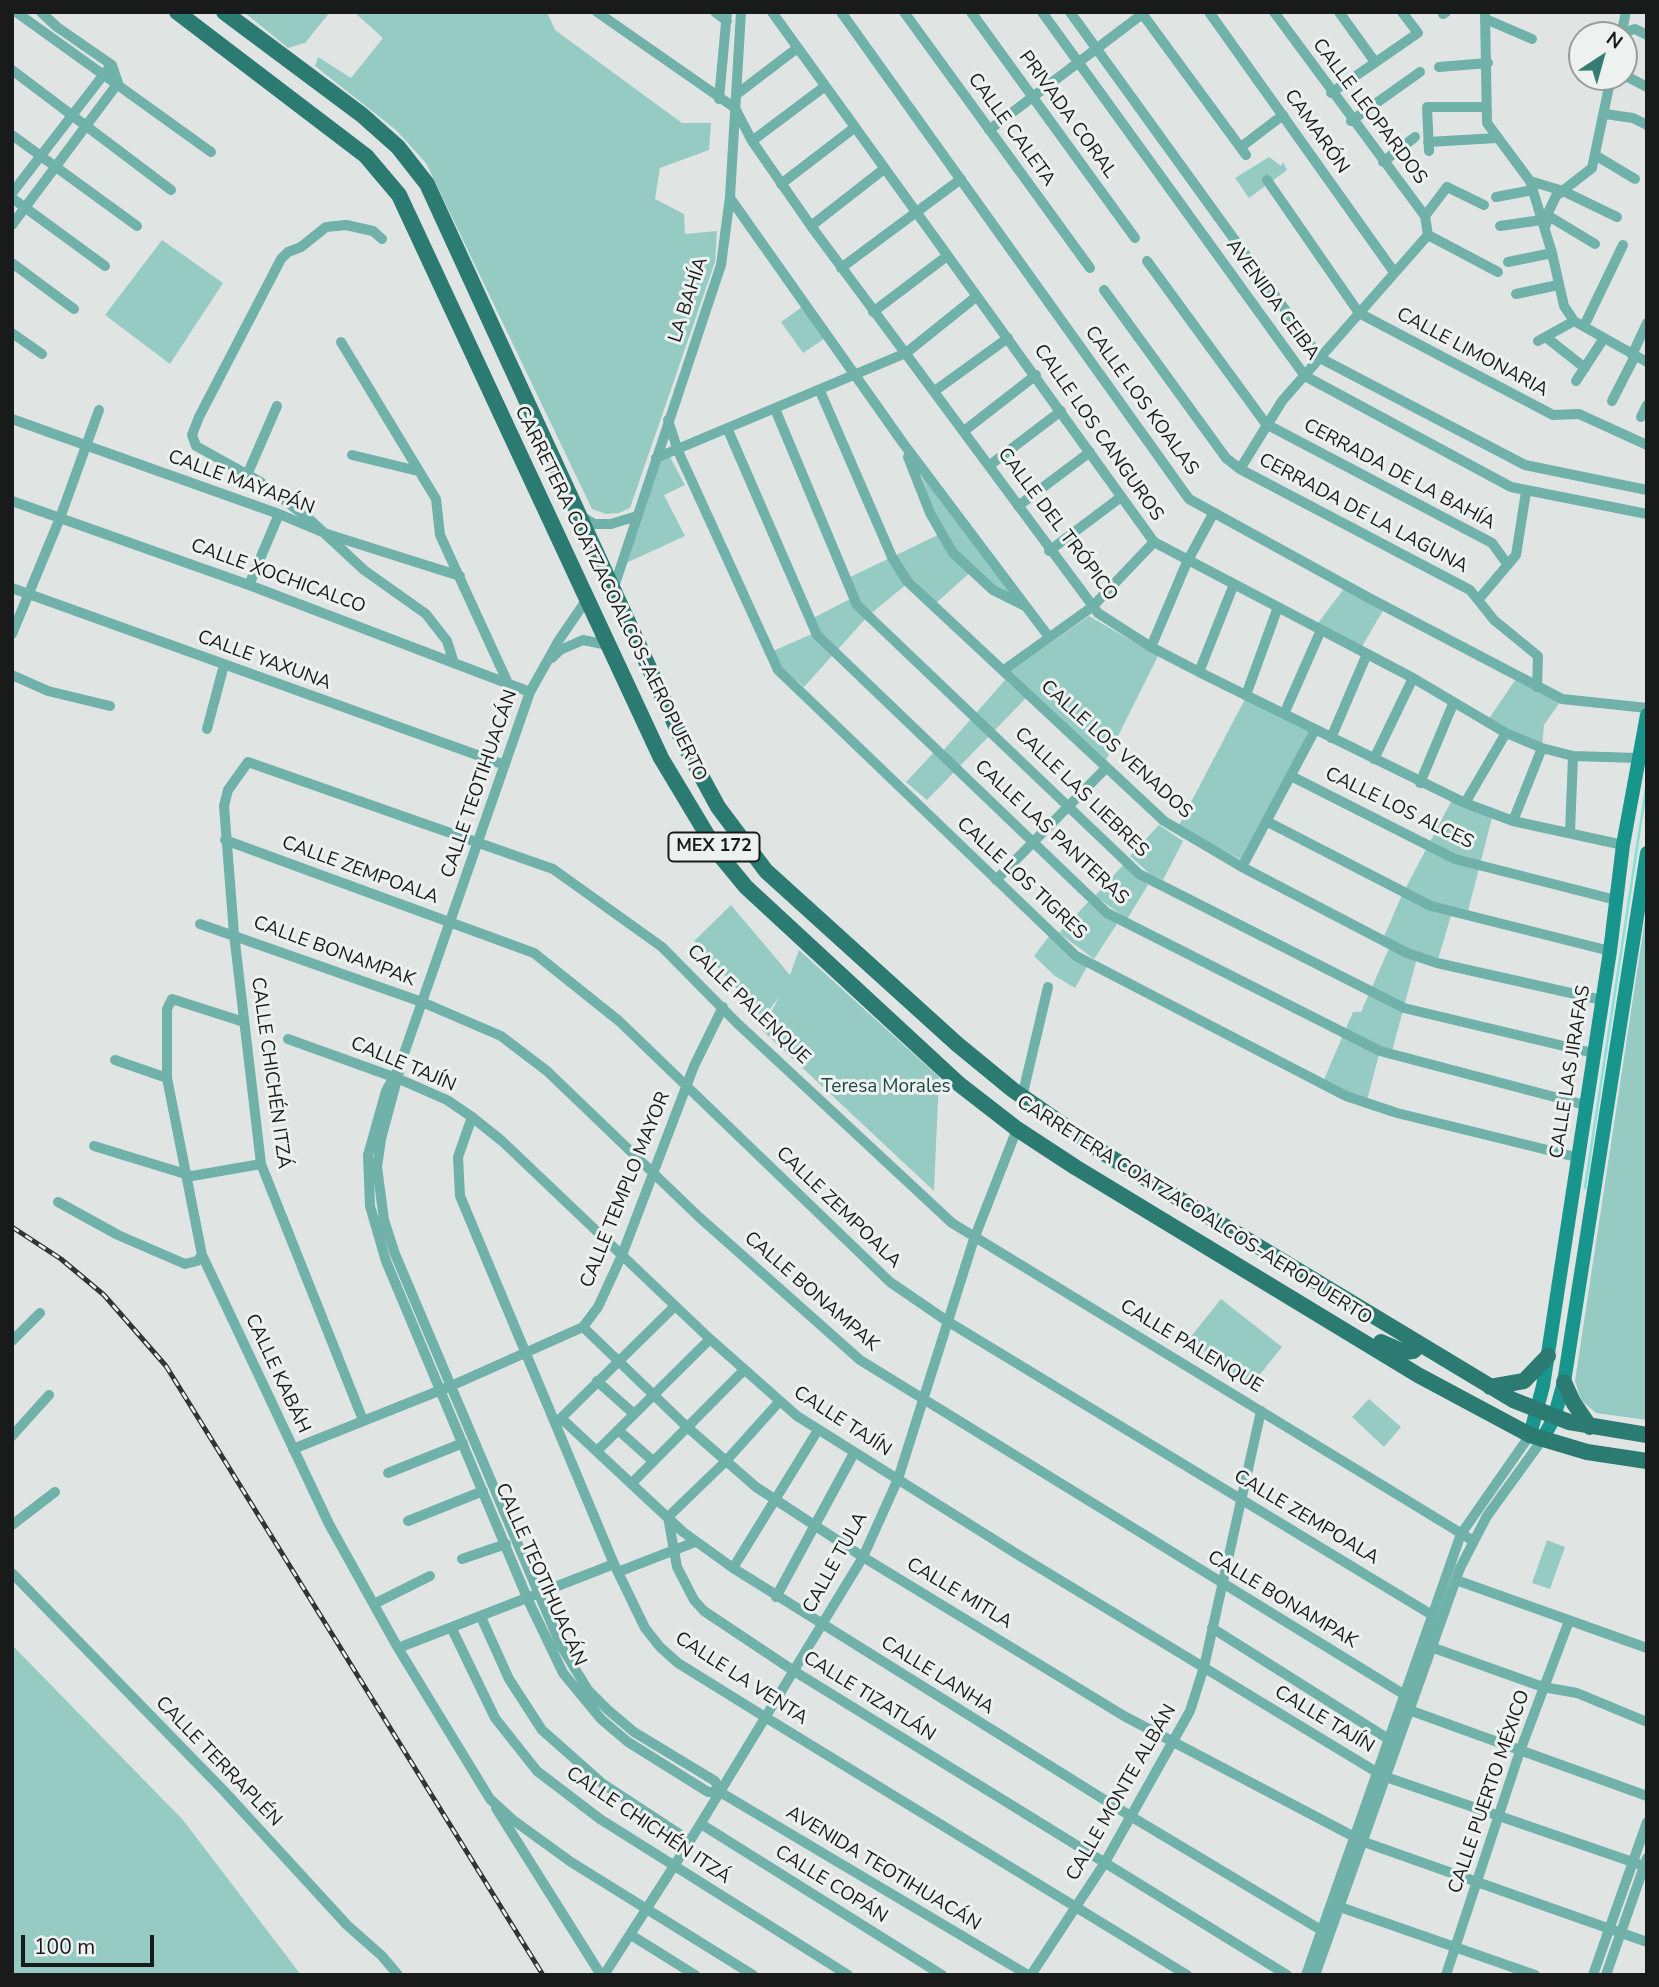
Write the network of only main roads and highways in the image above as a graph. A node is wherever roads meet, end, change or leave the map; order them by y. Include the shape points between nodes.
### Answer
1 (177, 12) edge
2 (224, 12) edge
3 (524, 399) junction
4 (498, 410) junction
5 (1647, 715) edge
6 (685, 746) junction
7 (661, 758) junction
8 (1647, 853) edge
9 (853, 952) junction
10 (835, 971) junction
11 (1155, 1184) junction
12 (1570, 1200) junction
13 (1135, 1202) junction
14 (1591, 1203) junction
15 (1307, 1306) junction
16 (1419, 1346) junction
17 (1548, 1356) junction
18 (1564, 1382) junction
19 (1490, 1387) junction
20 (1538, 1411) junction
21 (1554, 1418) junction
22 (1590, 1427) junction
23 (1647, 1435) edge
24 (1536, 1437) junction
25 (1647, 1461) edge

1 - 4 main road, CARRETERA COATZACOALCOS-AEROPUERTO / MEX 172 via 366,156 399,195
2 - 3 main road, CARRETERA COATZACOALCOS-AEROPUERTO / MEX 172 via 362,116 398,147 427,184
3 - 4 main road via 510,399
3 - 6 main road, CARRETERA COATZACOALCOS-AEROPUERTO / MEX 172
4 - 7 main road, CARRETERA COATZACOALCOS-AEROPUERTO / MEX 172
5 - 12 main road, CALLE LAS JIRAFAS
6 - 7 main road
6 - 9 main road, CARRETERA COATZACOALCOS-AEROPUERTO / MEX 172 via 739,839 766,871
7 - 10 main road, CARRETERA COATZACOALCOS-AEROPUERTO / MEX 172 via 725,862
8 - 14 main road, CALLE LAS JIRAFAS
9 - 10 main road
9 - 11 main road, CARRETERA COATZACOALCOS-AEROPUERTO / MEX 172 via 1022,1097
10 - 13 main road, CARRETERA COATZACOALCOS-AEROPUERTO / MEX 172 via 959,1084 1017,1129
11 - 13 main road via 1151,1196
11 - 16 main road, CARRETERA COATZACOALCOS-AEROPUERTO / MEX 172
12 - 14 main road
12 - 17 main road, CALLE LAS JIRAFAS
13 - 15 main road, CARRETERA COATZACOALCOS-AEROPUERTO / MEX 172
14 - 18 main road, CALLE LAS JIRAFAS
15 - 16 main road via 1398,1350 1409,1352
15 - 24 main road, CARRETERA COATZACOALCOS-AEROPUERTO / MEX 172 via 1418,1375
16 - 19 main road, CARRETERA COATZACOALCOS-AEROPUERTO / MEX 172
17 - 19 main road via 1524,1381
17 - 20 main road, CALLE LAS JIRAFAS
18 - 21 main road, CALLE LAS JIRAFAS
18 - 22 main road
19 - 20 main road, CARRETERA COATZACOALCOS-AEROPUERTO
20 - 21 main road, CARRETERA COATZACOALCOS-AEROPUERTO
20 - 24 main road, CALLE LAS JIRAFAS
21 - 22 main road, CARRETERA COATZACOALCOS-AEROPUERTO
21 - 24 main road, CALLE LAS JIRAFAS
22 - 23 main road, CARRETERA COATZACOALCOS-AEROPUERTO
24 - 25 main road, CARRETERA COATZACOALCOS-AEROPUERTO via 1587,1452

